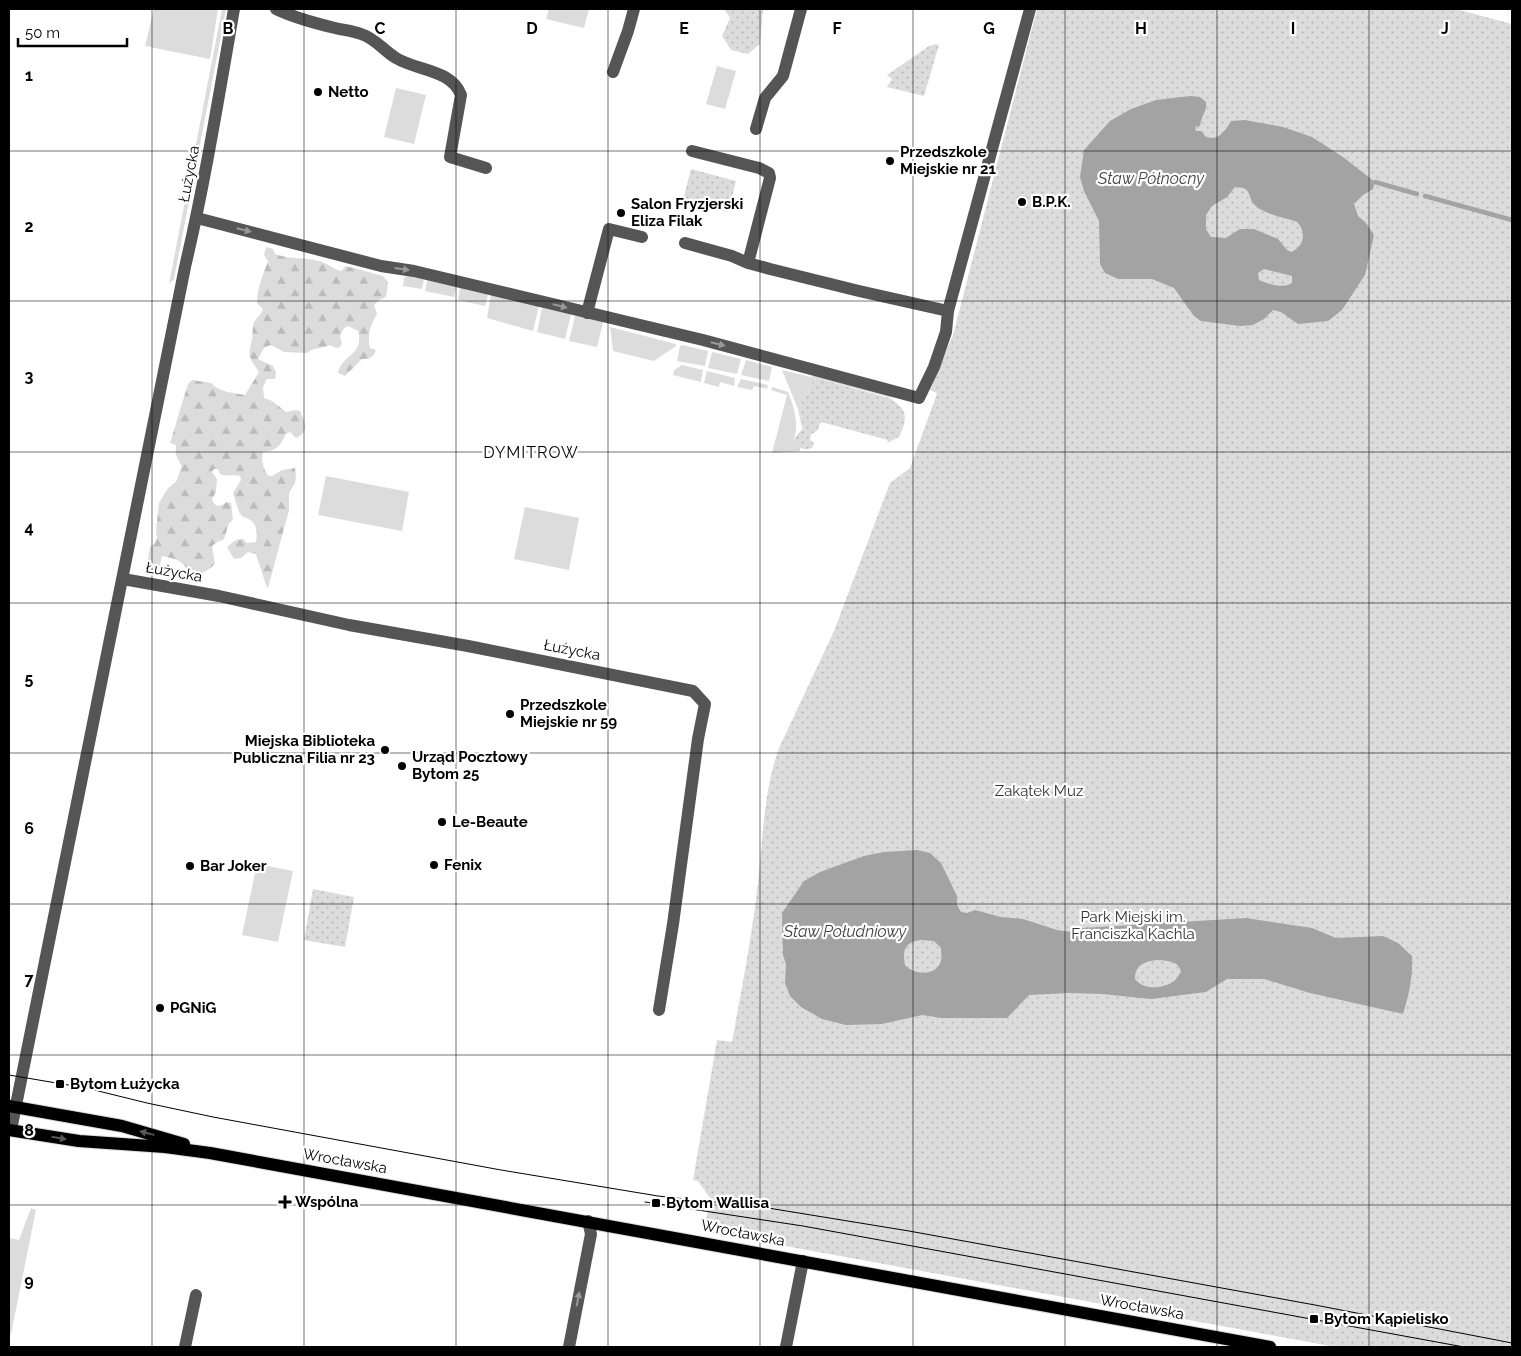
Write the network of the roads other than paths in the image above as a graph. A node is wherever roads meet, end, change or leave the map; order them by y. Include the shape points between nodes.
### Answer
1 (234, 9) edge
2 (276, 9) edge
3 (634, 9) edge
4 (800, 9) edge
5 (1030, 9) edge
6 (613, 72) dead end
7 (756, 129) dead end
8 (692, 151) dead end
9 (486, 168) dead end
10 (197, 218) junction
11 (642, 237) dead end
12 (685, 243) dead end
13 (748, 263) junction
14 (948, 311) junction
15 (587, 313) junction
16 (123, 579) junction
17 (659, 1010) dead end
18 (12, 1106) edge
19 (10, 1130) edge
20 (210, 1153) junction
21 (588, 1221) junction
22 (802, 1261) junction
23 (196, 1295) dead end
24 (185, 1347) edge
25 (569, 1347) edge
26 (786, 1347) edge
27 (1270, 1347) edge

1 - 10 street, Łużycka
2 - 9 street via 304,20 362,34 395,58 452,81 461,95 450,157
3 - 6 street
4 - 7 street via 782,76 765,98
5 - 14 street
8 - 13 street via 769,173
10 -> 15 street via 381,266 414,270
10 - 16 street, Łużycka
11 - 15 street via 609,229
12 - 13 street
13 - 14 street
15 -> 14 street via 919,398 946,332
16 - 17 street, Łużycka via 693,691 705,704
16 - 18 street, Łużycka
18 - 19 street, Łużycka
20 -> 18 main road, Wrocławska via 122,1126
19 -> 20 main road, Wrocławska via 99,1144
20 - 21 main road, Wrocławska
21 - 22 main road, Wrocławska
25 -> 21 street via 591,1234
22 - 26 street
22 - 27 main road, Wrocławska
23 - 24 street

